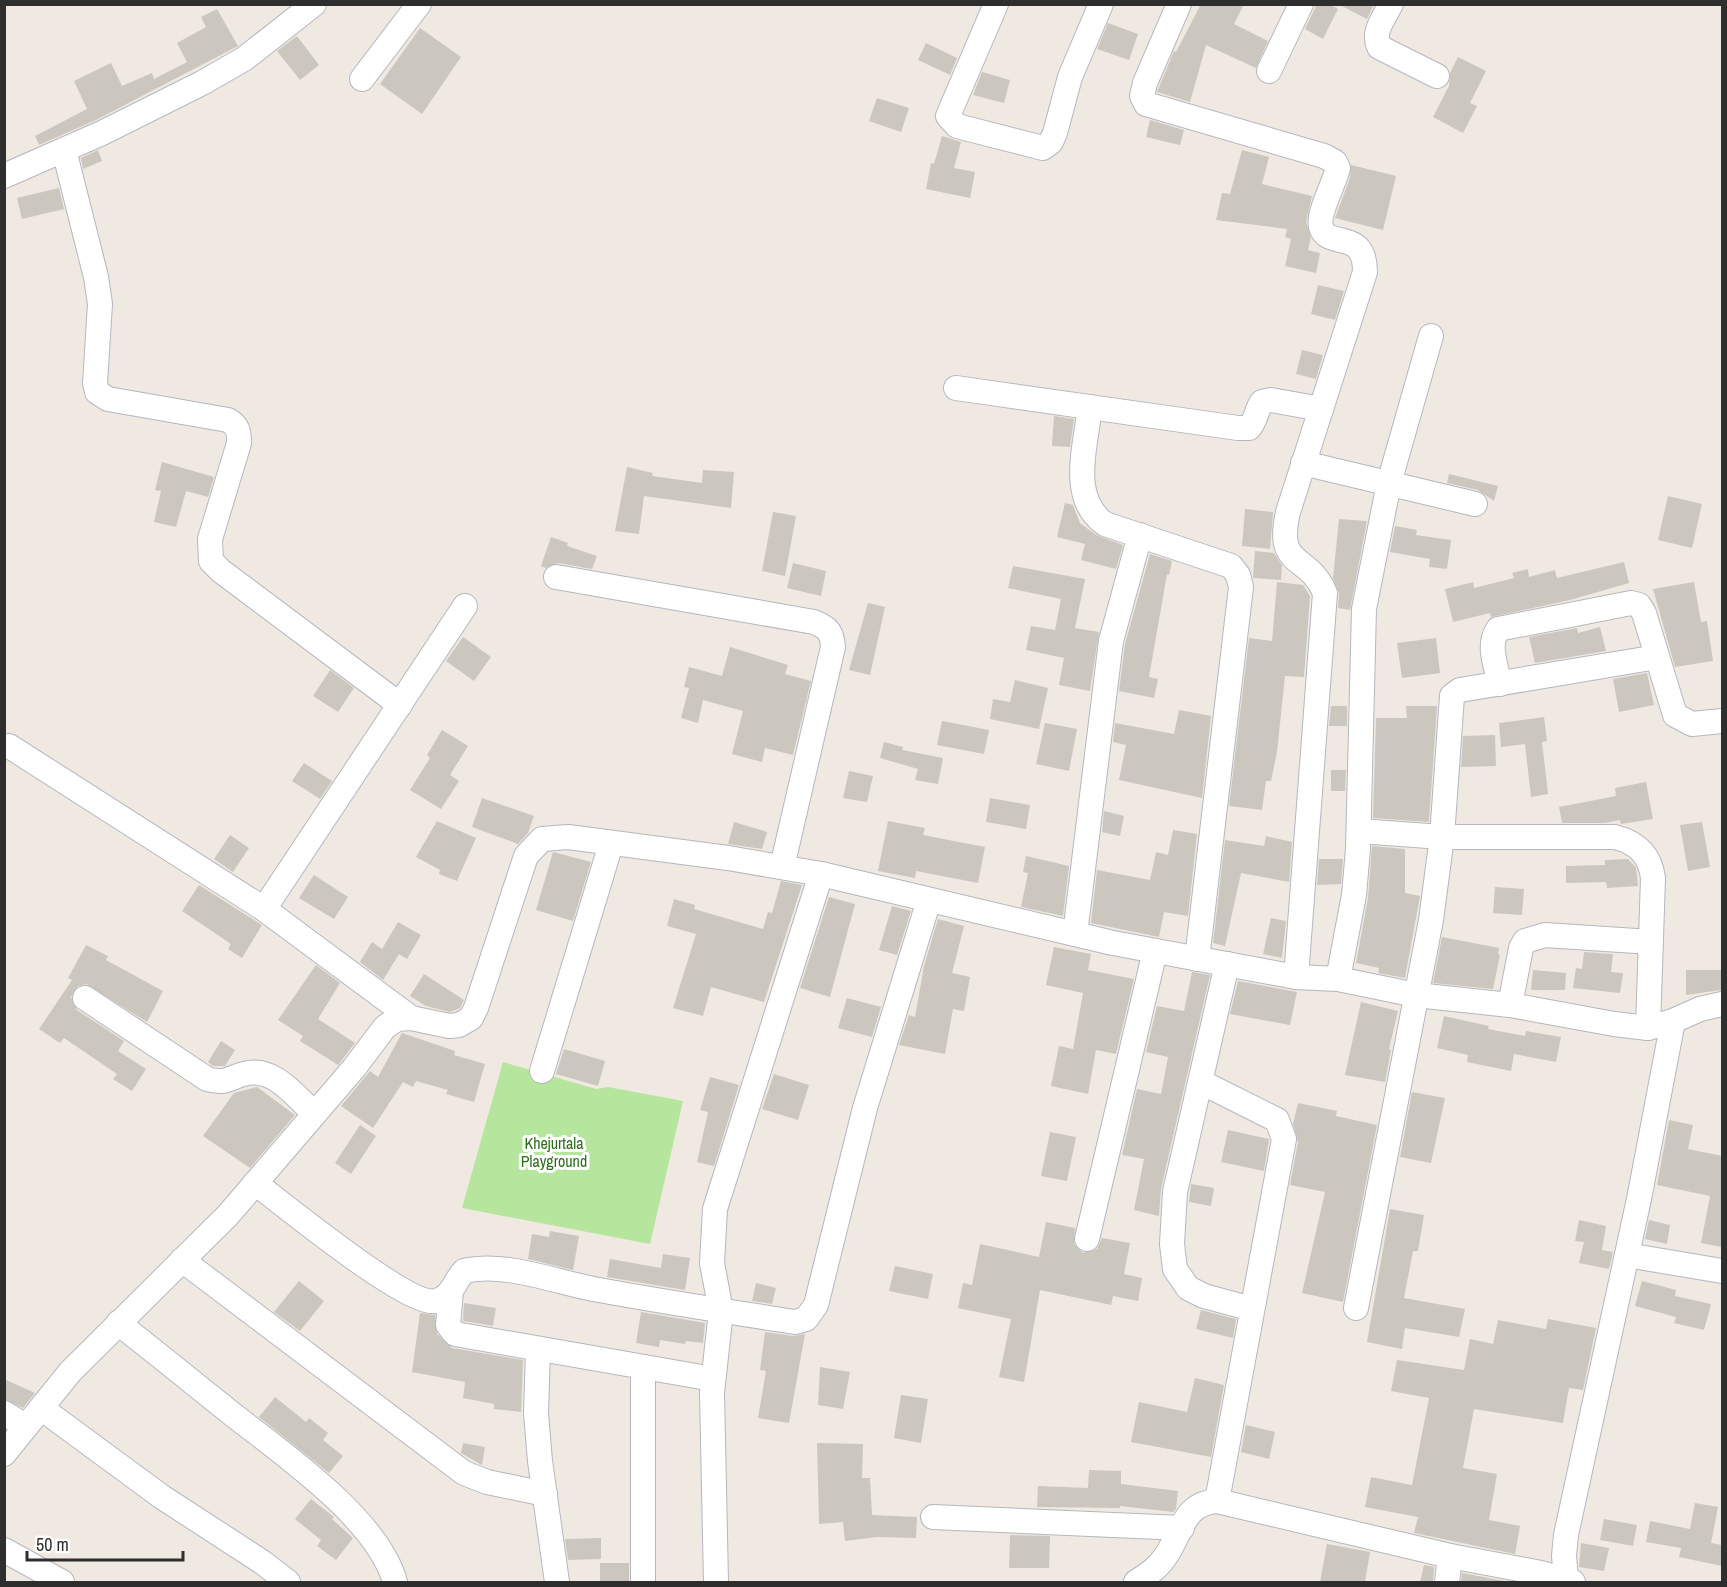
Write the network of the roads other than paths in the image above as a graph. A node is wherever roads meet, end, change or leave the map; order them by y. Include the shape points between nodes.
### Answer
1 (314, 4) edge
2 (419, 4) edge
3 (996, 4) edge
4 (1101, 4) edge
5 (1179, 4) edge
6 (1301, 4) edge
7 (1391, 4) edge
8 (1269, 71) dead end
9 (1437, 76) dead end
10 (362, 79) dead end
11 (64, 150) junction
12 (4, 176) edge
13 (1431, 336) dead end
14 (956, 388) dead end
15 (1090, 407) junction
16 (1321, 409) junction
17 (1303, 463) junction
18 (1389, 483) junction
19 (1475, 504) dead end
20 (1140, 535) junction
21 (556, 577) dead end
22 (465, 606) dead end
23 (1657, 657) junction
24 (1500, 684) junction
25 (400, 705) junction
26 (1722, 721) edge
27 (9, 747) dead end
28 (1359, 831) junction
29 (1442, 837) junction
30 (611, 844) junction
31 (782, 867) junction
32 (821, 874) junction
33 (929, 900) junction
34 (264, 909) junction
35 (1075, 934) junction
36 (1651, 942) junction
37 (1155, 951) junction
38 (1197, 959) junction
39 (1227, 964) junction
40 (1296, 977) junction
41 (1338, 979) junction
42 (1416, 995) junction
43 (86, 998) dead end
44 (1722, 1004) edge
45 (1510, 1005) junction
46 (411, 1018) junction
47 (1673, 1021) junction
48 (1648, 1028) junction
49 (542, 1071) dead end
50 (1201, 1082) junction
51 (314, 1113) junction
52 (255, 1183) junction
53 (1087, 1239) dead end
54 (1627, 1255) junction
55 (182, 1260) junction
56 (1722, 1271) edge
57 (452, 1291) junction
58 (1356, 1308) dead end
59 (1252, 1309) junction
60 (721, 1311) junction
61 (118, 1323) junction
62 (538, 1349) junction
63 (643, 1367) junction
64 (713, 1379) junction
65 (41, 1408) junction
66 (4, 1413) edge
67 (25, 1426) junction
68 (4, 1454) edge
69 (545, 1494) junction
70 (1217, 1501) junction
71 (933, 1518) dead end
72 (1182, 1528) junction
73 (4, 1550) edge
74 (1450, 1556) junction
75 (1569, 1581) edge
76 (62, 1582) edge
77 (288, 1582) edge
78 (395, 1582) edge
79 (557, 1582) edge
80 (643, 1582) edge
81 (716, 1582) edge
82 (1136, 1582) edge
83 (1446, 1582) edge

1 - 11 street via 244,59
2 - 10 street
3 - 4 street via 948,116 957,126 1043,148 1055,133 1070,77
5 - 16 street via 1145,83 1146,104 1324,156 1338,168 1321,226 1325,233 1360,247 1365,256 1365,272
6 - 8 street
7 - 9 street via 1377,32 1379,47
11 - 12 street
11 - 25 street via 100,304 97,392 108,399 236,424 239,443 210,539 211,561
13 - 18 street
14 - 15 street
15 - 16 street via 1238,428 1249,428 1254,423 1256,409 1262,402 1271,400
15 - 20 street via 1082,482 1084,498 1092,515 1105,524
16 - 17 street
17 - 18 street
17 - 40 street via 1288,512 1284,546 1292,558 1318,577 1325,593
18 - 19 street
18 - 28 street via 1364,609
20 - 35 street via 1111,641
20 - 38 street via 1231,566 1241,587
21 - 31 street via 814,622 827,628 833,636 833,647
22 - 25 street
23 - 24 street
23 - 24 street via 1639,605 1622,603 1498,629 1492,646
23 - 26 street via 1675,715 1692,724
24 - 29 street via 1460,690 1452,696
25 - 34 street
27 - 34 street
28 - 29 street
28 - 41 street via 1354,895
29 - 36 street via 1628,840 1640,848 1651,864
29 - 42 street
30 - 31 street
30 - 46 street via 568,837 542,839 526,856 471,1018 449,1026
30 - 49 street
31 - 32 street
32 - 33 street
32 - 60 street via 717,1200 712,1263
33 - 35 street
33 - 60 street via 865,1108 816,1305 806,1319 795,1322
34 - 46 street
35 - 37 street
36 - 45 street via 1545,935 1525,941
36 - 48 street
37 - 38 street
37 - 53 street
38 - 39 street
39 - 40 street
39 - 50 street
40 - 41 street
41 - 42 street
42 - 45 street
42 - 58 street
43 - 51 street via 207,1079 220,1082 259,1072 272,1077
44 - 47 street
45 - 48 street
46 - 51 street via 397,1019 385,1027
47 - 48 street
47 - 54 street
50 - 59 street via 1277,1120 1283,1129
50 - 59 street via 1173,1207 1175,1269 1188,1288
51 - 52 street
52 - 55 street
52 - 57 street via 368,1268 408,1293 434,1302
54 - 56 street
54 - 75 street via 1566,1535 1564,1556
55 - 61 street
55 - 69 street via 464,1473
57 - 60 street via 456,1279 477,1268
57 - 62 street via 448,1325 455,1334
59 - 70 street
60 - 64 street
61 - 65 street
61 - 78 street via 349,1512 376,1544
62 - 63 street
62 - 69 street via 536,1413
63 - 64 street
63 - 80 street
64 - 81 street
65 - 67 street
65 - 77 street via 162,1497
66 - 67 street
67 - 68 street
69 - 79 street
70 - 72 street via 1201,1502
70 - 74 street
71 - 72 street
72 - 82 street via 1156,1569
73 - 76 street
74 - 75 street
74 - 83 street

